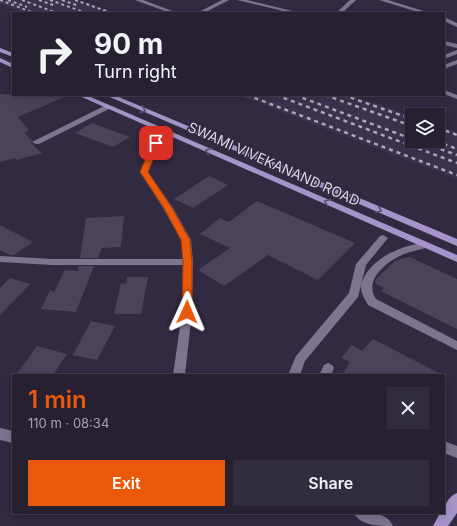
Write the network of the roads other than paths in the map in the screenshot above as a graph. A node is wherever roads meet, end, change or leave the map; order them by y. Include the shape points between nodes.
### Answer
1 (138, 0) edge
2 (226, 0) edge
3 (240, 0) edge
4 (353, 0) edge
5 (382, 0) edge
6 (172, 12) edge
7 (202, 12) edge
8 (284, 12) edge
9 (340, 12) edge
10 (424, 12) edge
11 (445, 19) edge
12 (457, 25) edge
13 (445, 43) edge
14 (457, 46) edge
15 (0, 50) edge
16 (457, 52) edge
17 (12, 55) edge
18 (445, 57) edge
19 (0, 60) edge
20 (457, 62) edge
21 (12, 66) edge
22 (445, 67) edge
23 (445, 92) edge
24 (82, 96) edge
25 (110, 96) edge
26 (457, 97) edge
27 (109, 107) junction
28 (165, 132) junction
29 (36, 142) dead end
30 (399, 218) junction
31 (386, 234) junction
32 (457, 243) edge
33 (424, 245) junction
34 (0, 259) edge
35 (457, 259) edge
36 (188, 262) junction
37 (457, 346) edge
38 (179, 374) edge
39 (294, 374) edge
40 (0, 434) edge
41 (12, 438) edge
42 (445, 446) edge
43 (457, 452) edge
44 (457, 500) edge
45 (363, 514) edge
46 (386, 526) edge
47 (440, 526) edge

1 - 6 street
2 - 7 street
3 - 8 street
4 - 9 street
5 - 10 street
11 - 12 street
13 - 14 street
15 - 17 main road
16 - 18 street
19 - 21 main road
20 - 22 street
23 - 26 street
24 - 27 main road, SWAMI VIVEKANAND ROAD
25 -> 30 main road, SWAMI VIVEKANAND ROAD
27 - 28 main road, SWAMI VIVEKANAND ROAD
27 - 29 street
31 -> 28 main road, SWAMI VIVEKANAND ROAD
28 - 36 street via 156,143 144,172 186,240
30 - 31 main road
30 - 32 main road, SWAMI VIVEKANAND ROAD
31 - 33 main road, SWAMI VIVEKANAND ROAD
31 - 39 street via 361,264 354,294 300,359
33 - 35 main road, SWAMI VIVEKANAND ROAD
33 - 37 street via 388,258 366,284 365,291 372,302
34 - 36 street via 52,262
36 - 38 street via 187,312
40 - 41 street
42 - 43 street
44 - 47 main road
45 - 46 street

